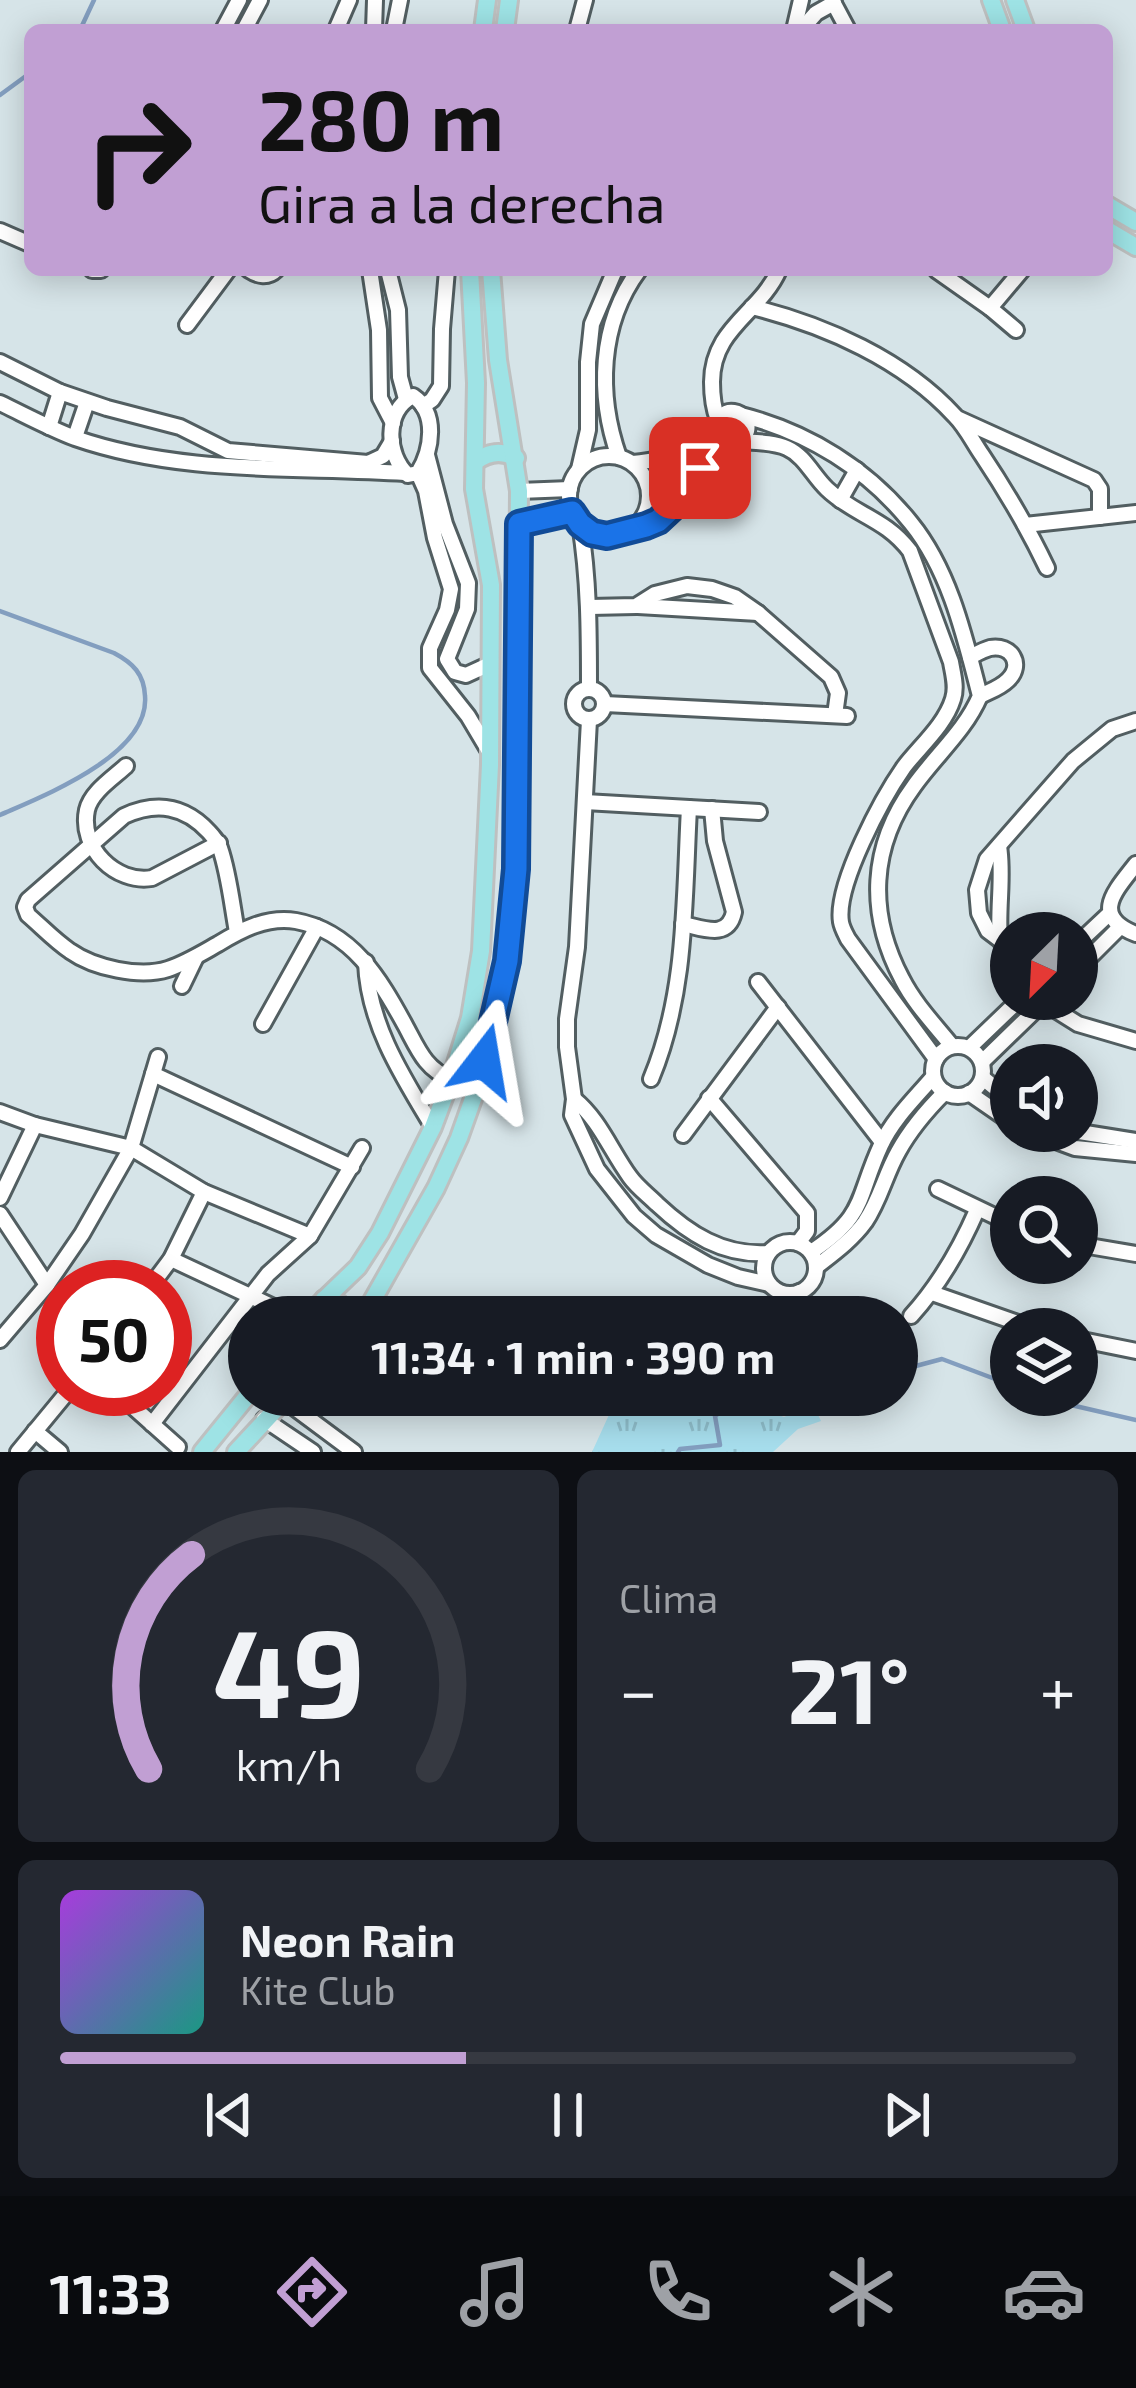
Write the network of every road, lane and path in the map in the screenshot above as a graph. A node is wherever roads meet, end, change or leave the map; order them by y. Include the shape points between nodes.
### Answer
1 (833, 2) edge
2 (804, 24) edge
3 (223, 276) edge
4 (371, 276) edge
5 (390, 276) edge
6 (446, 276) edge
7 (470, 276) edge
8 (492, 276) edge
9 (612, 276) edge
10 (635, 276) edge
11 (776, 276) edge
12 (945, 276) edge
13 (1017, 276) edge
14 (374, 297) junction
15 (396, 299) junction
16 (752, 307) junction
17 (990, 308) junction
18 (187, 325) dead end
19 (1016, 330) dead end
20 (0, 362) edge
21 (60, 392) junction
22 (406, 399) junction
23 (87, 402) junction
24 (0, 403) edge
25 (423, 406) junction
26 (727, 417) junction
27 (958, 418) junction
28 (393, 423) junction
29 (49, 427) junction
30 (192, 433) junction
31 (75, 437) junction
32 (392, 441) junction
33 (736, 442) junction
34 (427, 455) junction
35 (516, 458) junction
36 (626, 460) junction
37 (475, 462) junction
38 (186, 463) junction
39 (328, 465) junction
40 (578, 470) junction
41 (856, 470) junction
42 (412, 473) junction
43 (570, 489) junction
44 (519, 491) junction
45 (840, 500) junction
46 (1136, 513) edge
47 (1100, 517) junction
48 (576, 518) junction
49 (480, 524) junction
50 (519, 524) junction
51 (1047, 524) junction
52 (1024, 525) junction
53 (635, 528) junction
54 (607, 536) junction
55 (1038, 550) junction
56 (587, 565) junction
57 (1047, 568) dead end
58 (636, 606) junction
59 (590, 607) junction
60 (758, 614) junction
61 (970, 657) junction
62 (490, 664) junction
63 (589, 688) junction
64 (980, 696) junction
65 (605, 704) junction
66 (589, 720) junction
67 (1136, 721) edge
68 (932, 733) junction
69 (948, 745) junction
70 (490, 753) junction
71 (127, 766) dead end
72 (585, 802) junction
73 (689, 808) junction
74 (712, 809) junction
75 (759, 812) dead end
76 (219, 843) junction
77 (91, 844) junction
78 (1136, 864) edge
79 (859, 902) junction
80 (1110, 913) junction
81 (682, 924) junction
82 (1098, 924) edge
83 (317, 927) junction
84 (1120, 927) junction
85 (237, 932) junction
86 (990, 932) edge
87 (1136, 934) edge
88 (1098, 949) edge
89 (196, 957) junction
90 (366, 962) junction
91 (758, 982) dead end
92 (182, 986) dead end
93 (778, 1007) junction
94 (999, 1020) edge
95 (1026, 1020) edge
96 (1072, 1020) edge
97 (263, 1024) dead end
98 (1136, 1041) edge
99 (952, 1046) junction
100 (970, 1048) junction
101 (158, 1057) dead end
102 (936, 1059) junction
103 (983, 1070) junction
104 (153, 1074) junction
105 (933, 1077) junction
106 (990, 1078) edge
107 (452, 1079) junction
108 (651, 1079) dead end
109 (945, 1092) junction
110 (969, 1093) junction
111 (710, 1098) junction
112 (574, 1099) junction
113 (990, 1108) edge
114 (0, 1112) edge
115 (35, 1125) junction
116 (433, 1126) junction
117 (682, 1135) dead end
118 (1098, 1135) edge
119 (882, 1142) junction
120 (1136, 1142) edge
121 (131, 1148) junction
122 (362, 1148) dead end
123 (1098, 1150) edge
124 (1136, 1154) edge
125 (352, 1167) junction
126 (632, 1181) junction
127 (938, 1189) dead end
128 (204, 1192) junction
129 (615, 1194) junction
130 (0, 1198) edge
131 (977, 1210) junction
132 (0, 1214) edge
133 (990, 1215) edge
134 (310, 1236) junction
135 (1098, 1248) edge
136 (768, 1253) junction
137 (808, 1254) junction
138 (1136, 1254) edge
139 (171, 1259) joint
140 (64, 1260) edge
141 (36, 1268) edge
142 (769, 1284) junction
143 (799, 1292) junction
144 (932, 1293) junction
145 (250, 1296) joint
146 (328, 1296) edge
147 (375, 1296) edge
148 (800, 1296) edge
149 (36, 1298) edge
150 (918, 1308) edge
151 (990, 1313) edge
152 (228, 1325) edge
153 (0, 1340) edge
154 (1098, 1343) edge
155 (1136, 1351) edge
156 (48, 1416) edge
157 (143, 1416) edge
158 (231, 1416) edge
159 (268, 1416) edge
160 (309, 1416) edge
161 (265, 1419) junction
162 (152, 1424) junction
163 (35, 1431) junction
164 (178, 1447) dead end
165 (18, 1452) edge
166 (60, 1452) edge
167 (202, 1452) edge
168 (236, 1452) edge
169 (313, 1452) edge
170 (354, 1452) edge

1 - 2 street
3 - 18 street
4 - 14 street
5 - 15 street
6 - 25 street via 441,386
7 - 37 main road
8 - 35 main road
9 - 40 street via 592,324 588,430
10 - 36 street via 608,334 605,371 611,434
11 - 16 street
12 - 17 street
13 - 17 street
14 - 15 street
14 - 28 street via 380,398
15 - 22 street
16 - 26 street via 713,362
16 - 27 street via 852,343
17 - 19 street
20 - 21 street
21 - 23 street
21 - 29 street
22 - 25 street
22 - 28 street
23 - 30 street
23 - 31 street
24 - 29 street
25 - 34 street
26 - 33 street via 716,432
26 - 33 street via 747,423
26 - 36 street via 688,450
26 - 41 street via 781,425
27 - 47 street via 1094,480
27 - 52 street
28 - 32 street
29 - 31 street
30 - 38 street
30 - 39 street via 228,451
31 - 38 street
32 - 39 street via 373,461
32 - 42 street via 396,459
33 - 45 street via 788,448
33 - 53 street via 700,468 658,521
34 - 42 street
34 - 62 street via 468,583 449,664 466,675
35 - 37 main road via 497,453
35 - 44 main road
36 - 40 street via 604,456
36 - 53 street via 649,488
37 - 49 main road
38 - 39 street
39 - 42 street
40 - 43 street
41 - 45 street
41 - 61 street via 927,548
42 - 70 street via 426,491 451,589 430,668
43 - 44 street
43 - 48 street
44 - 50 main road
45 - 68 street via 886,526 910,551 955,681
46 - 47 street
47 - 51 street
48 - 50 street
48 - 54 street
48 - 56 street
49 - 50 main road via 496,532
49 - 62 main road via 491,585
50 - 147 main road via 516,869 507,961 459,1138
51 - 52 street
51 - 55 street
52 - 55 street
53 - 54 street
54 - 56 street
55 - 57 street
56 - 59 street
58 - 59 street
58 - 60 street
58 - 60 street via 687,586 735,597
59 - 63 street
60 - 65 street via 831,677 841,716
61 - 64 street
61 - 64 street via 998,648 1016,662 1002,686
62 - 70 main road
63 - 65 street
63 - 66 street via 574,700
64 - 69 street
65 - 66 street
66 - 72 street
67 - 86 street via 1072,761 987,859 977,890
68 - 69 street
68 - 79 street via 874,814 849,877
69 - 79 street via 897,810
70 - 107 main road via 481,951
71 - 77 street via 88,805
72 - 73 street
72 - 112 street via 567,1019
73 - 74 street
73 - 81 street
74 - 75 street
74 - 81 street via 732,921 720,930
76 - 77 street via 140,880 115,871
76 - 77 street via 199,821 166,806 124,815
76 - 85 street
77 - 89 street via 28,900 28,915 72,953 100,965 164,970
78 - 80 street via 1113,893
79 - 99 street via 904,983
79 - 102 street via 841,926
80 - 82 street
80 - 84 street
81 - 108 street via 670,1030
83 - 85 street via 276,920
83 - 90 street
83 - 97 street
84 - 87 street
84 - 88 street
85 - 89 street
89 - 92 street
90 - 107 street via 425,1064
90 - 116 street via 391,1058
91 - 93 street
93 - 111 street
93 - 119 street
94 - 100 street
95 - 103 street
96 - 98 street
99 - 100 street
99 - 102 street
100 - 103 street
101 - 104 street
102 - 105 street
103 - 106 street
103 - 110 street
104 - 121 street
104 - 125 street
105 - 109 street
105 - 119 street
107 - 116 main road
109 - 110 street
109 - 137 street via 896,1154 852,1238
110 - 113 street
111 - 117 street
111 - 137 street via 807,1213
112 - 126 street
112 - 129 street via 572,1115
114 - 115 street
115 - 121 street
115 - 130 street
116 - 146 main road via 380,1233
118 - 120 street
119 - 137 street via 856,1212
121 - 128 street
121 - 140 street
122 - 125 street
123 - 124 street
125 - 134 street
126 - 129 street
126 - 136 street via 694,1235
127 - 131 street
128 - 134 street
128 - 139 street
129 - 142 street via 680,1251
131 - 133 street
131 - 144 street
132 - 141 street
134 - 145 street
135 - 138 street
136 - 137 street via 781,1243
136 - 142 street
137 - 143 street via 812,1282
139 - 145 street
142 - 143 street
143 - 148 street
144 - 150 street
144 - 151 street
149 - 153 street
152 - 162 street
154 - 155 street
156 - 163 street
157 - 162 street
158 - 167 main road
159 - 161 main road
160 - 170 street
161 - 168 main road
161 - 169 street
162 - 164 street
163 - 165 street
163 - 166 street

